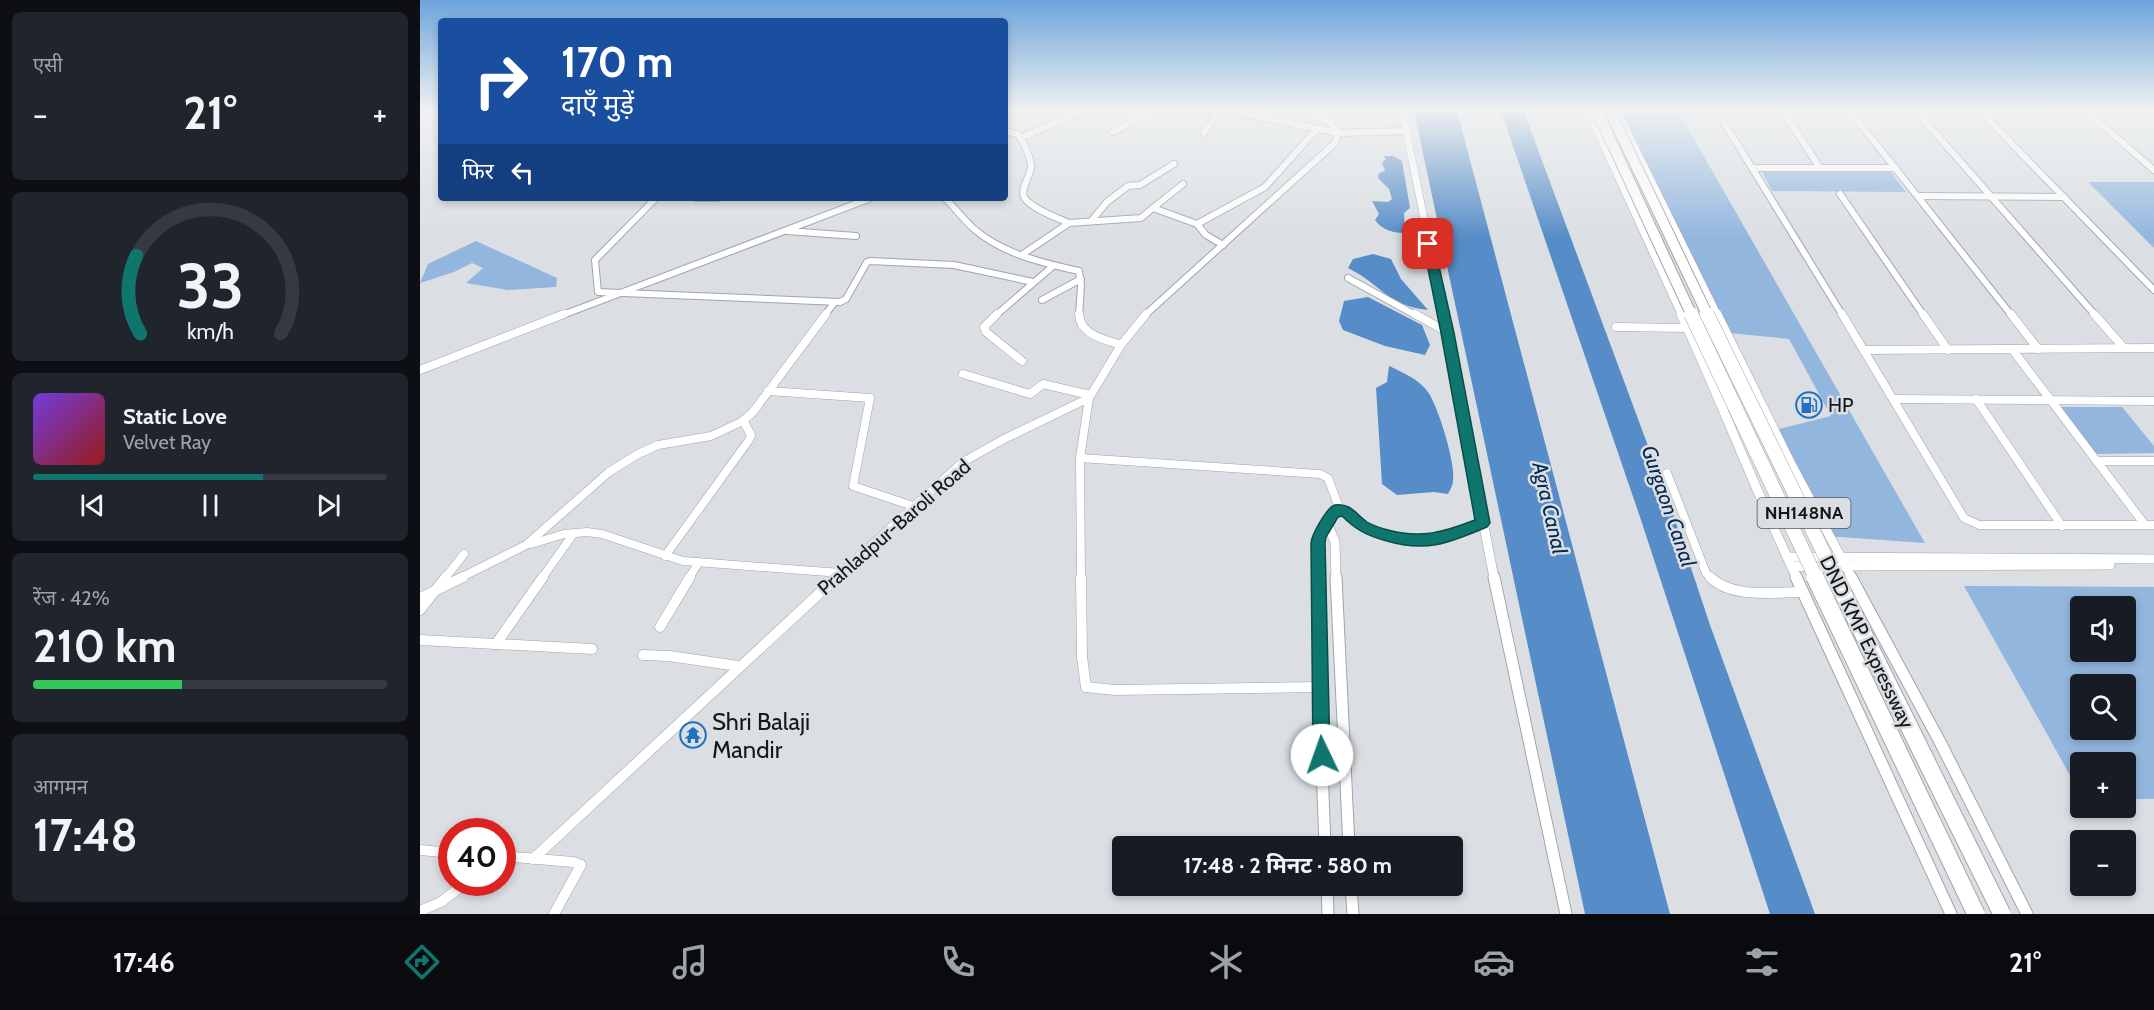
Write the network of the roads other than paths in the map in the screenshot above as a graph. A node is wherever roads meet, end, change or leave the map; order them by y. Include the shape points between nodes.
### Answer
1 (1027, 154) edge
2 (1295, 154) edge
3 (1324, 154) edge
4 (1411, 154) edge
5 (1608, 154) edge
6 (1617, 154) edge
7 (1630, 154) edge
8 (1638, 154) edge
9 (1745, 154) edge
10 (1811, 154) edge
11 (1884, 154) edge
12 (1953, 154) edge
13 (2022, 154) edge
14 (2135, 154) edge
15 (1174, 164) dead end
16 (1754, 168) junction
17 (1821, 168) junction
18 (1896, 168) junction
19 (2154, 170) edge
20 (1183, 184) dead end
21 (1840, 194) dead end
22 (1918, 196) junction
23 (1991, 197) junction
24 (2064, 197) junction
25 (653, 201) edge
26 (863, 201) edge
27 (948, 201) edge
28 (1153, 208) junction
29 (1092, 220) junction
30 (1069, 223) junction
31 (1197, 224) junction
32 (786, 231) junction
33 (856, 236) dead end
34 (1223, 245) junction
35 (1023, 254) junction
36 (1053, 266) junction
37 (1348, 278) dead end
38 (1081, 279) junction
39 (1033, 282) junction
40 (2154, 290) edge
41 (615, 294) junction
42 (1042, 300) dead end
43 (834, 303) junction
44 (1616, 327) dead end
45 (1688, 328) junction
46 (1448, 333) junction
47 (1120, 345) junction
48 (2124, 348) junction
49 (2154, 348) edge
50 (2012, 349) junction
51 (2038, 349) junction
52 (1865, 350) junction
53 (1948, 350) junction
54 (1022, 361) dead end
55 (420, 370) edge
56 (963, 374) dead end
57 (768, 391) junction
58 (1090, 397) junction
59 (1894, 399) junction
60 (1976, 399) junction
61 (2050, 400) junction
62 (2154, 400) edge
63 (743, 420) junction
64 (1080, 458) junction
65 (2154, 460) edge
66 (2097, 461) junction
67 (1667, 473) dead end
68 (913, 506) junction
69 (1340, 510) junction
70 (1482, 523) junction
71 (1328, 525) junction
72 (2145, 525) junction
73 (2154, 525) edge
74 (2062, 526) junction
75 (574, 533) junction
76 (526, 545) junction
77 (464, 554) dead end
78 (665, 556) junction
79 (2154, 559) edge
80 (699, 562) junction
81 (1789, 562) junction
82 (1842, 562) junction
83 (2154, 565) edge
84 (841, 573) junction
85 (435, 590) junction
86 (1803, 592) junction
87 (420, 598) edge
88 (420, 610) edge
89 (660, 627) dead end
90 (420, 640) edge
91 (496, 644) junction
92 (592, 649) dead end
93 (643, 655) dead end
94 (738, 666) junction
95 (1319, 687) junction
96 (1325, 836) edge
97 (1348, 836) edge
98 (420, 850) edge
99 (438, 852) edge
100 (516, 857) edge
101 (533, 859) junction
102 (449, 896) edge
103 (1327, 896) edge
104 (1352, 896) edge
105 (420, 911) edge
106 (555, 914) edge
107 (1328, 914) edge
108 (1353, 914) edge
109 (1566, 914) edge
110 (1951, 914) edge
111 (1976, 914) edge
112 (2001, 914) edge
113 (2027, 914) edge

1 - 30 street via 1031,166 1023,192 1025,199
2 - 31 street via 1265,187
3 - 34 street
4 - 46 street
5 - 45 street
6 - 111 highway, DND KMP Expressway / NH148NA, bridge
7 - 112 highway, DND KMP Expressway / NH148NA, bridge
8 - 82 street
9 - 16 street
10 - 17 street
11 - 18 street
12 - 23 street
13 - 24 street
14 - 19 street
15 - 29 street via 1140,185 1128,186
16 - 17 street
16 - 52 street
17 - 18 street
18 - 22 street
20 - 28 street
21 - 53 street
22 - 23 street
22 - 51 street
23 - 24 street
23 - 48 street
24 - 40 street
25 - 41 street via 595,260 597,290
26 - 32 street
27 - 35 street via 986,239
28 - 29 street via 1141,218
28 - 31 street
29 - 30 street
30 - 35 street
31 - 34 street
32 - 33 street
32 - 41 street
34 - 47 street via 1136,324
35 - 36 street
36 - 38 street via 1078,270
36 - 39 street
37 - 46 street
38 - 42 street
38 - 47 street via 1078,314 1082,325 1096,338
39 - 43 street via 954,265 870,261 846,299
39 - 54 street via 984,327
41 - 43 street
41 - 55 street
43 - 57 street
44 - 45 street
45 - 81 street
46 - 70 street
47 - 58 street
48 - 49 street
48 - 51 street
50 - 51 street
50 - 53 street
50 - 61 street
52 - 53 street
52 - 59 street
56 - 58 street via 1030,394 1043,384
57 - 63 street
57 - 68 street via 870,398 854,486
58 - 64 street
58 - 68 street, Prahladpur-Baroli Road via 963,462
59 - 60 street
59 - 74 street via 1969,522
60 - 61 street
60 - 74 street
61 - 62 street
61 - 66 street
63 - 76 street via 711,436 658,445 624,462
63 - 78 street via 750,431 749,440
64 - 69 street via 1320,474 1328,478
64 - 95 street via 1082,657 1086,687
65 - 66 street
66 - 72 street
67 - 86 street via 1712,580 1729,590
68 - 84 street, Prahladpur-Baroli Road
69 - 70 street via 1362,527 1411,541 1433,541
69 - 71 street via 1332,514
70 - 109 street
71 - 95 street via 1319,535 1318,543
71 - 97 street via 1335,542
72 - 73 street
72 - 74 street
75 - 76 street
75 - 78 street via 602,534
75 - 91 street
76 - 85 street
77 - 85 street
78 - 80 street
79 - 82 street
80 - 84 street
80 - 89 street
81 - 82 street via 1837,568
81 - 86 street
82 - 83 street
82 - 113 street
84 - 94 street, Prahladpur-Baroli Road
85 - 87 street
85 - 88 street
86 - 110 street
90 - 91 street
91 - 92 street
93 - 94 street
94 - 101 street, Prahladpur-Baroli Road
95 - 96 street
98 - 99 street
100 - 101 street
101 - 106 street via 581,865
102 - 105 street
103 - 107 street
104 - 108 street

